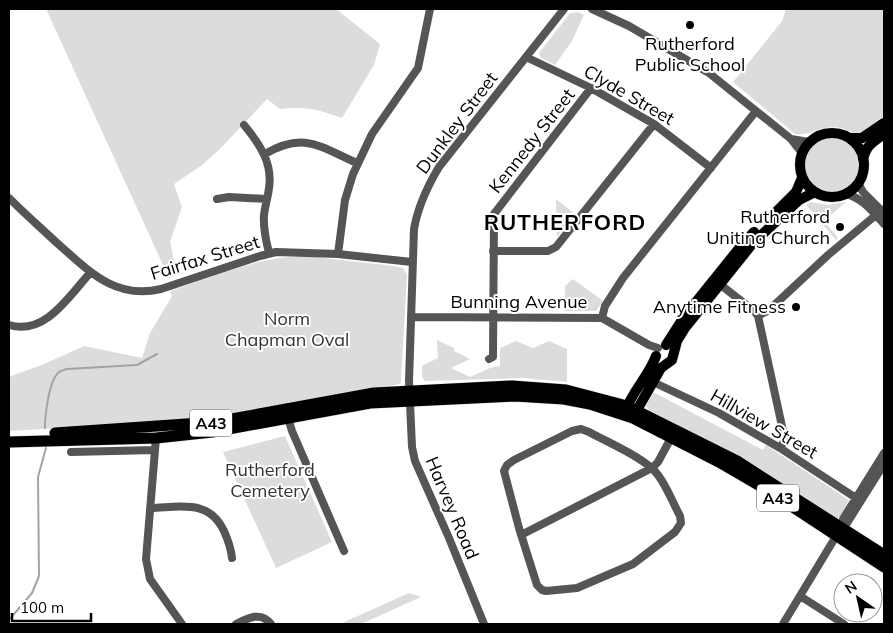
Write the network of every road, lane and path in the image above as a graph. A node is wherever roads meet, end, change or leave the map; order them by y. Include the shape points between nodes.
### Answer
1 (430, 9) edge
2 (564, 9) edge
3 (592, 9) edge
4 (526, 56) junction
5 (591, 88) junction
6 (756, 111) junction
7 (884, 123) edge
8 (654, 124) junction
9 (244, 125) dead end
10 (884, 134) edge
11 (850, 138) junction
12 (792, 139) junction
13 (809, 142) junction
14 (802, 152) junction
15 (265, 154) junction
16 (863, 159) junction
17 (357, 163) junction
18 (711, 168) junction
19 (802, 178) junction
20 (858, 183) junction
21 (815, 192) junction
22 (846, 194) junction
23 (9, 198) edge
24 (216, 199) dead end
25 (266, 199) junction
26 (881, 213) edge
27 (884, 224) edge
28 (494, 251) junction
29 (269, 253) junction
30 (338, 254) junction
31 (412, 262) junction
32 (90, 273) junction
33 (717, 282) junction
34 (758, 316) junction
35 (411, 317) junction
36 (493, 317) junction
37 (602, 318) junction
38 (9, 325) edge
39 (657, 349) junction
40 (674, 354) junction
41 (490, 359) dead end
42 (666, 363) junction
43 (653, 382) junction
44 (410, 396) junction
45 (298, 406) junction
46 (630, 412) junction
47 (288, 418) junction
48 (116, 429) junction
49 (9, 436) edge
50 (156, 438) junction
51 (671, 438) junction
52 (9, 442) edge
53 (780, 448) junction
54 (155, 450) junction
55 (71, 452) dead end
56 (884, 453) edge
57 (884, 464) edge
58 (652, 468) junction
59 (856, 498) junction
60 (151, 508) junction
61 (839, 532) junction
62 (521, 535) junction
63 (344, 551) dead end
64 (884, 555) edge
65 (232, 558) dead end
66 (884, 566) edge
67 (800, 596) junction
68 (182, 624) edge
69 (236, 624) edge
70 (271, 624) edge
71 (484, 624) edge
72 (783, 624) edge
73 (844, 624) edge

1 - 17 street via 418,68 372,134
2 - 4 street, Dunkley Street
3 - 6 street via 629,26 695,65
4 - 5 street, Clyde Street
4 - 31 street, Dunkley Street via 426,188 416,218
5 - 8 street, Clyde Street
5 - 28 street, Kennedy Street via 494,214
6 - 12 street
6 - 18 street
7 - 11 main road via 862,138
8 - 18 street, Clyde Street
8 - 28 street via 556,247 548,251
9 - 15 street
10 - 16 main road via 869,144
11 - 13 main road via 830,133
11 - 16 main road
12 - 13 street
12 - 14 street
13 - 14 main road
14 - 19 main road via 799,165
15 - 17 street via 280,146 300,142
15 - 25 street via 269,176
16 - 20 main road via 864,167
17 - 30 street via 345,200
18 - 37 street via 623,278 605,306
19 - 21 main road
19 - 33 main road via 796,192 740,246
20 - 22 main road
20 - 26 street
21 - 22 main road via 833,197
21 - 33 main road via 799,200 753,242
22 - 26 street
23 - 32 street, Fairfax Street
24 - 25 street
25 - 29 street via 264,225
26 - 27 street
26 - 34 street
28 - 36 street, Kennedy Street
29 - 30 street, Fairfax Street
29 - 32 street, Fairfax Street via 154,291 122,289
30 - 31 street, Fairfax Street
31 - 35 street, Dunkley Street
32 - 38 street via 44,321 16,328
33 - 34 street
33 - 39 main road
33 - 40 main road via 677,341
34 - 53 street via 785,440
35 - 36 street, Bunning Avenue
35 - 44 street, Dunkley Street
36 - 37 street, Bunning Avenue
36 - 41 street, Kennedy Street via 493,358
37 - 39 street, Bunning Avenue
39 - 40 main road via 671,348
39 - 42 main road via 658,361
39 - 46 main road
40 - 42 main road
42 - 43 main road
43 - 46 main road
43 - 53 street, Hillview Street via 719,413
44 - 45 highway, A43 via 374,393
44 - 46 highway, A43 via 547,397
44 - 47 highway, A43
44 - 71 street, Harvey Road via 410,439 415,461
45 - 47 highway
45 - 48 highway, A43 via 215,422
46 - 51 highway, A43
46 - 61 highway, A43 via 737,461
47 - 50 highway, A43
47 - 63 street
48 - 49 highway, A43
48 - 50 highway via 150,432
50 - 52 highway, A43
50 - 54 street
51 - 58 street
51 - 61 highway, A43
53 - 59 street, Hillview Street
54 - 55 street
54 - 60 street
56 - 59 street
57 - 61 street
58 - 62 street
58 - 62 street via 582,429 514,460 505,468 504,476
58 - 62 street via 658,474 681,523 675,532 633,564 577,588 546,591 538,585
59 - 61 street
60 - 65 street via 191,507 210,513 226,535
60 - 68 street via 146,559 150,579
61 - 64 highway, A43
61 - 66 highway, A43
61 - 67 street
67 - 72 street
67 - 73 street
69 - 70 street via 260,616

